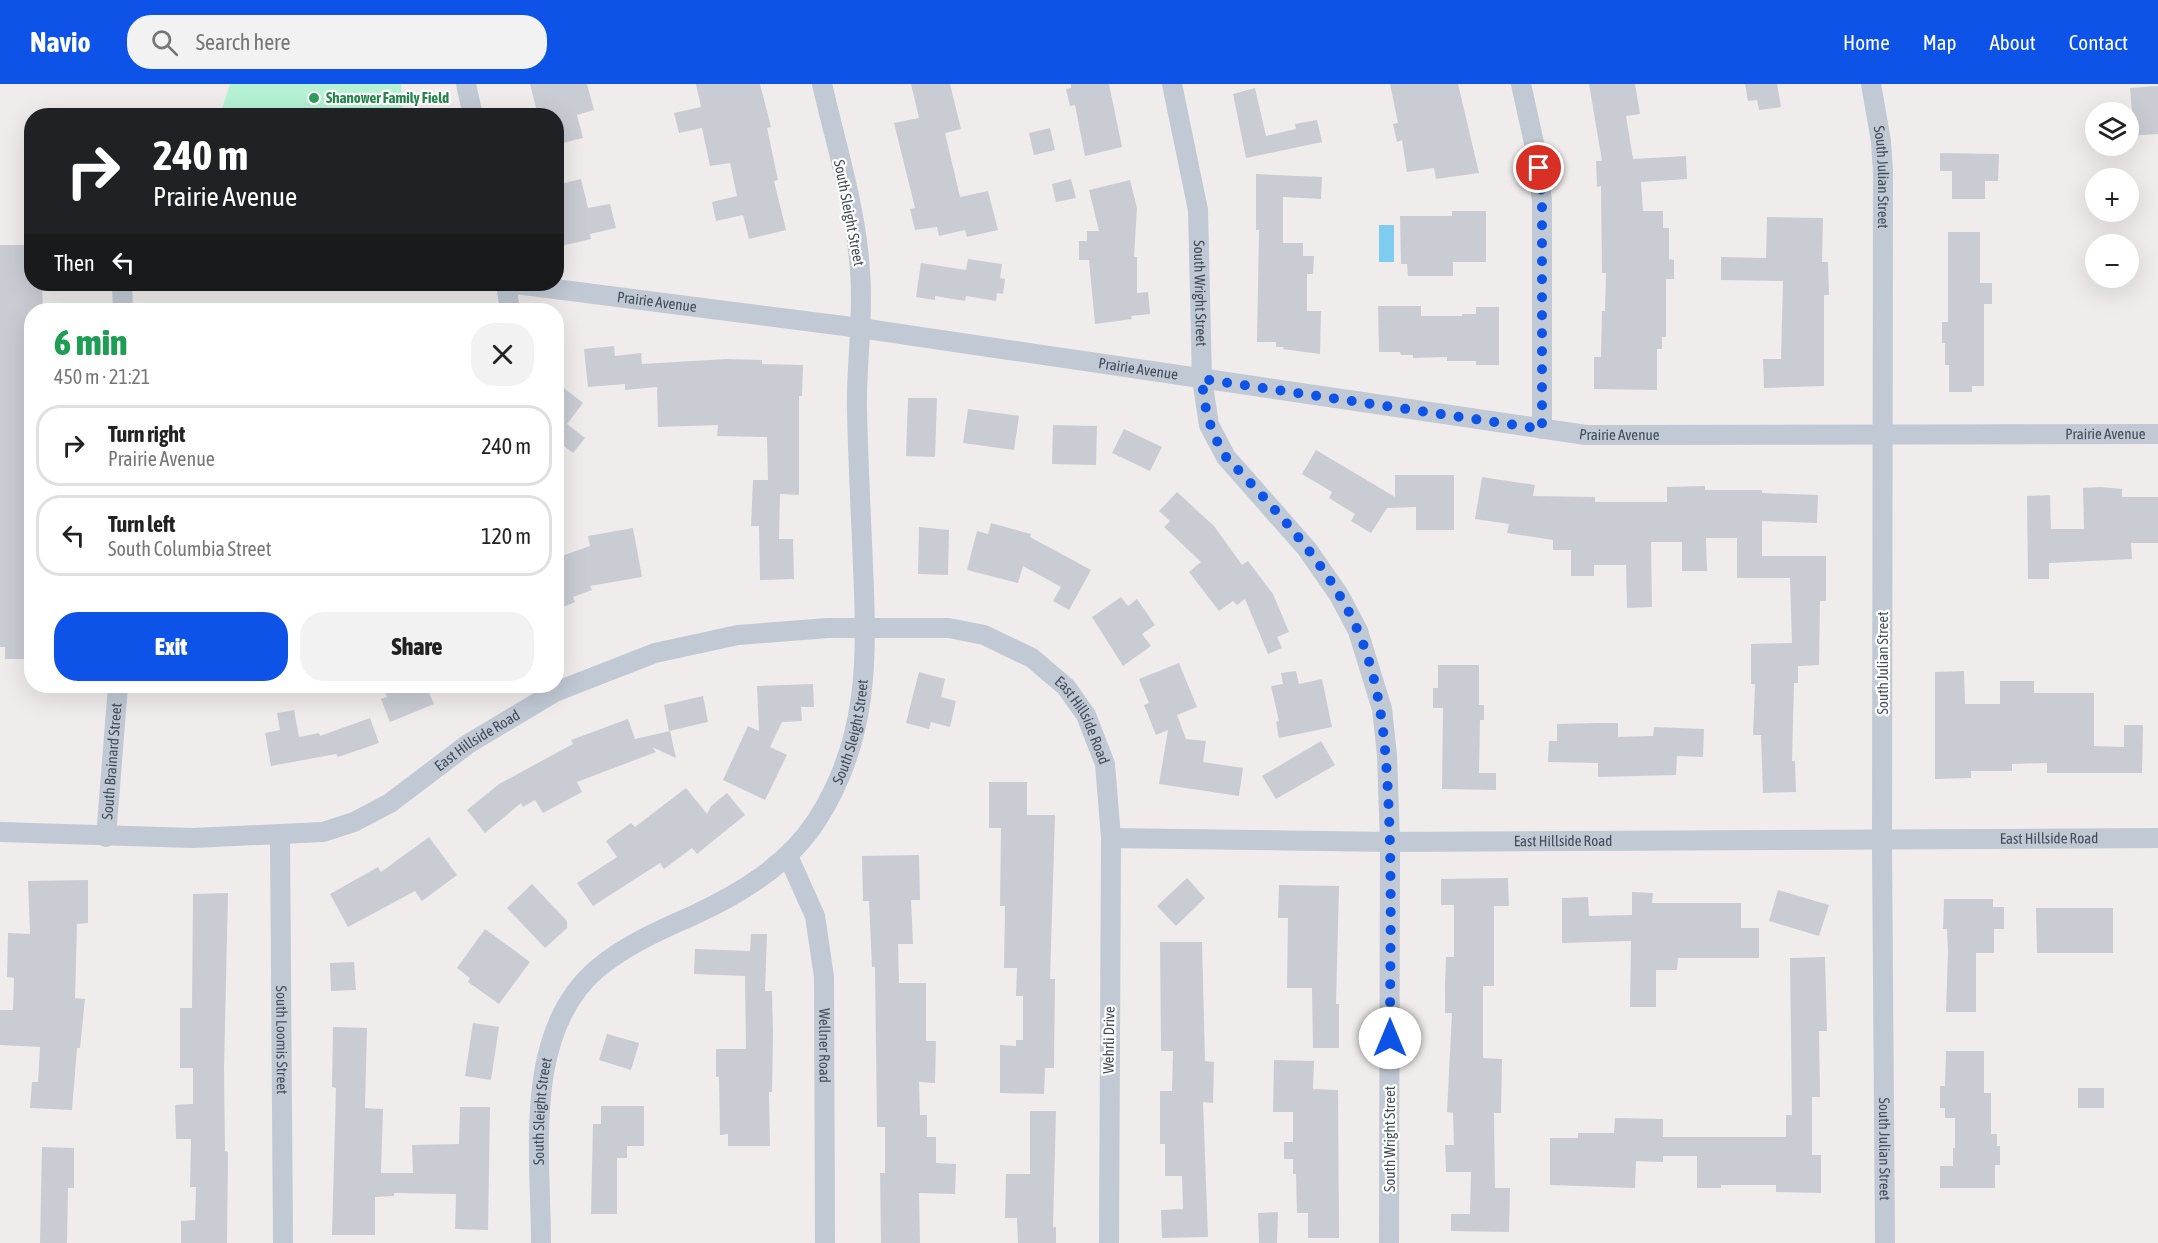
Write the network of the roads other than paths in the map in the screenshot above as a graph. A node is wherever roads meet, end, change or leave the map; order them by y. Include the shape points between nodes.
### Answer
1 (466, 84) edge
2 (822, 84) edge
3 (1172, 84) edge
4 (1521, 84) edge
5 (1871, 84) edge
6 (472, 108) edge
7 (564, 290) edge
8 (860, 328) junction
9 (1202, 379) junction
10 (1542, 429) junction
11 (2158, 434) edge
12 (1883, 435) junction
13 (866, 628) junction
14 (564, 688) edge
15 (116, 693) edge
16 (553, 693) edge
17 (0, 832) edge
18 (280, 836) junction
19 (106, 837) junction
20 (1111, 838) junction
21 (1882, 838) junction
22 (2158, 838) edge
23 (1390, 842) junction
24 (788, 856) junction
25 (283, 1243) edge
26 (541, 1243) edge
27 (825, 1243) edge
28 (1109, 1243) edge
29 (1389, 1243) edge
30 (1885, 1243) edge

1 - 6 street
2 - 8 street, South Sleight Street via 856,234
3 - 9 street, South Wright Street via 1198,210
4 - 10 street via 1542,200
5 - 12 street, South Julian Street via 1883,172
7 - 8 street, Prairie Avenue
8 - 9 street, Prairie Avenue
8 - 13 street, South Sleight Street via 857,407
9 - 10 street, Prairie Avenue
9 - 23 street, South Wright Street via 1215,441 1307,549 1339,595 1358,632 1382,709
10 - 12 street, Prairie Avenue via 1586,435
11 - 12 street, Prairie Avenue
12 - 21 street, South Julian Street
13 - 14 street, East Hillside Road via 738,635 676,647
13 - 20 street, East Hillside Road via 968,631 1008,644 1044,667 1066,687 1086,715 1099,744 1108,782
13 - 24 street, South Sleight Street via 859,721 849,757 817,821
15 - 19 street, South Brainard Street
16 - 18 street, East Hillside Road via 498,724 405,793 354,822 324,832
17 - 19 street, East Hillside Road
18 - 19 street, East Hillside Road
18 - 25 street, South Loomis Street
20 - 23 street, East Hillside Road
20 - 28 street, Wehrli Drive
21 - 22 street, East Hillside Road
21 - 23 street, East Hillside Road
21 - 30 street, South Julian Street
23 - 29 street, South Wright Street
24 - 26 street, South Sleight Street via 721,902 619,953 595,971 566,1006 548,1050 542,1079
24 - 27 street, Wellner Road via 815,916 824,977

